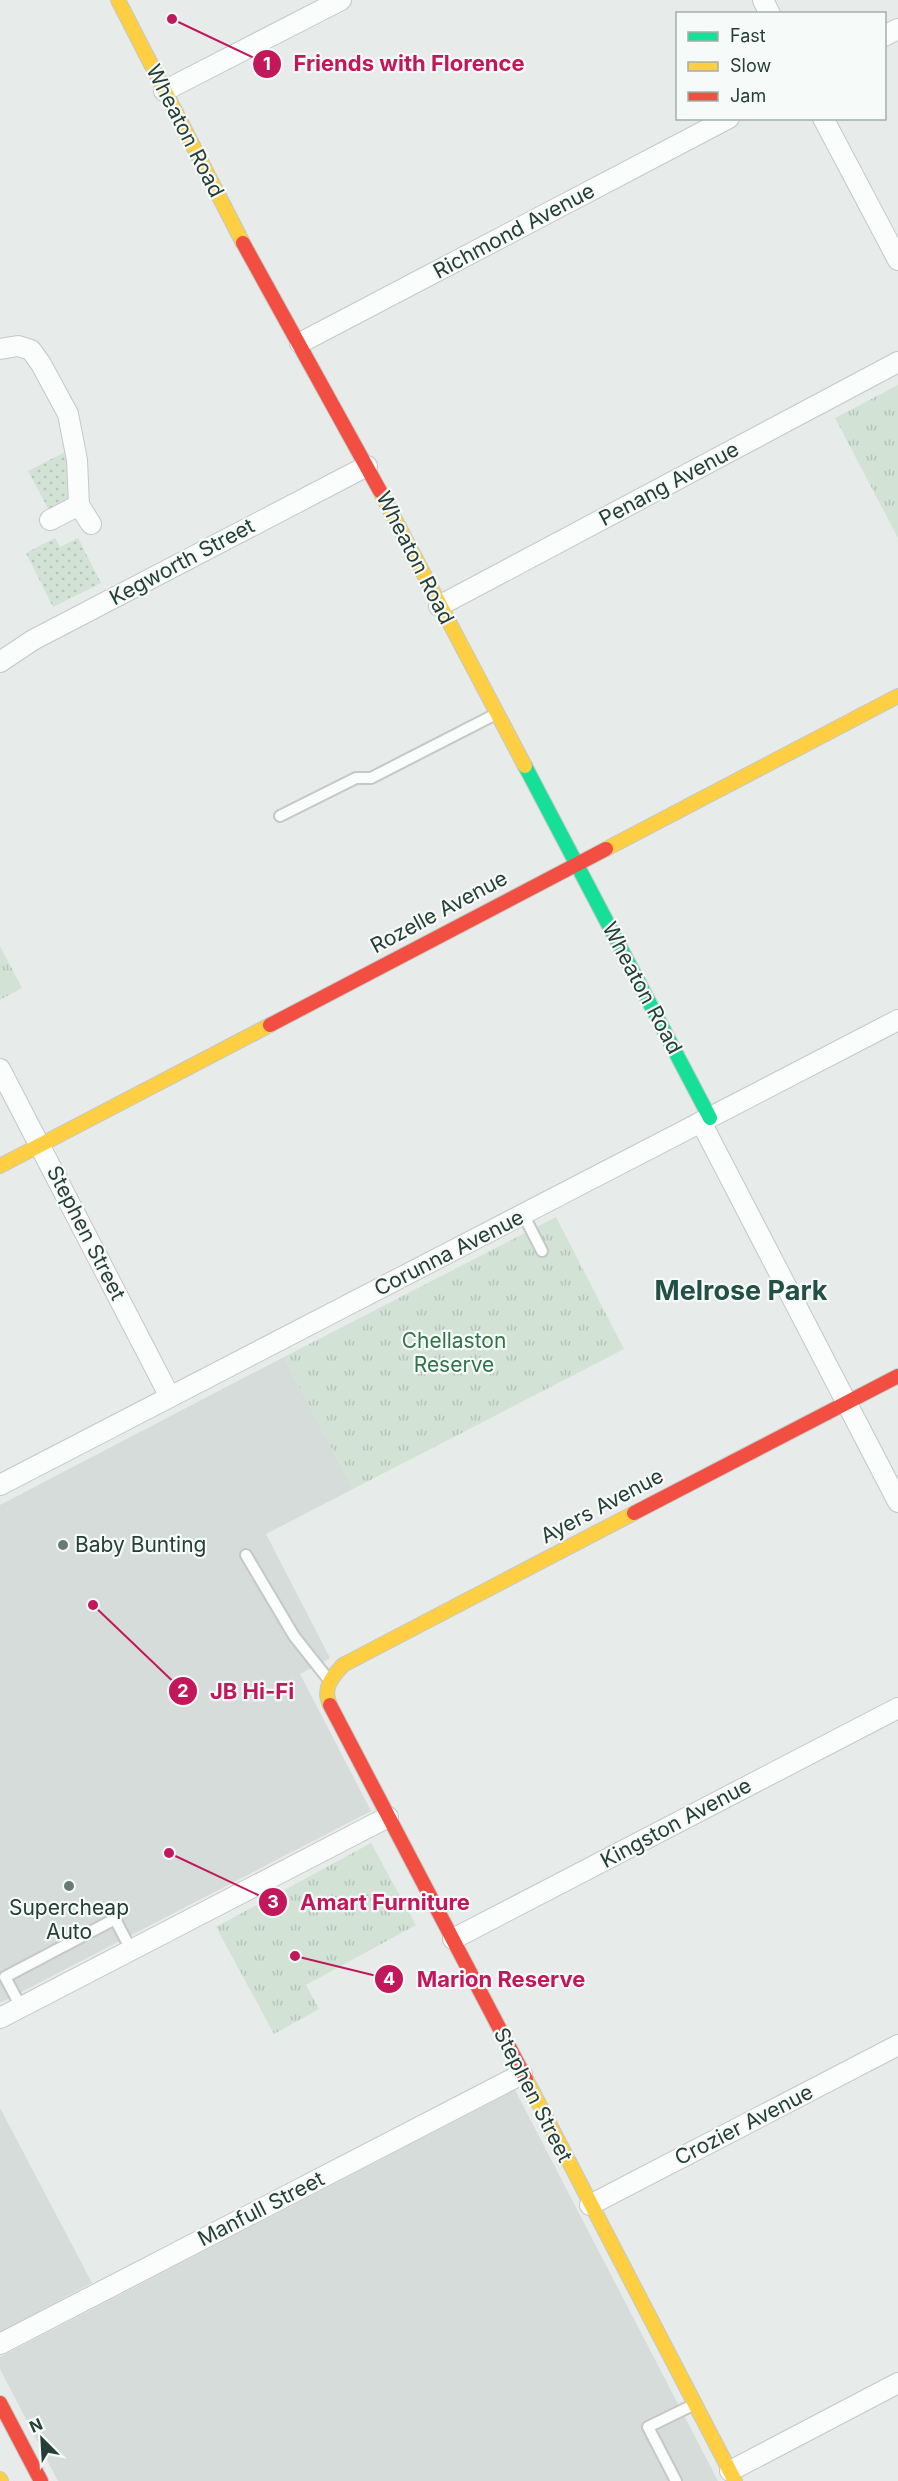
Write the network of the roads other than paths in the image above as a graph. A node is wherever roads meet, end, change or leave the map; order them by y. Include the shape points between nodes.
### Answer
1 (118, 0) edge
2 (341, 0) edge
3 (164, 91) junction
4 (725, 120) edge
5 (824, 120) edge
6 (898, 260) edge
7 (300, 343) junction
8 (0, 349) edge
9 (898, 362) edge
10 (367, 466) junction
11 (79, 505) junction
12 (50, 520) dead end
13 (91, 524) dead end
14 (439, 606) junction
15 (0, 662) edge
16 (898, 696) edge
17 (496, 714) junction
18 (280, 816) dead end
19 (577, 864) junction
20 (898, 1020) edge
21 (0, 1069) edge
22 (705, 1120) junction
23 (40, 1145) junction
24 (0, 1166) edge
25 (523, 1214) junction
26 (542, 1251) dead end
27 (898, 1376) edge
28 (170, 1397) junction
29 (846, 1402) junction
30 (0, 1485) edge
31 (898, 1502) edge
32 (246, 1555) dead end
33 (329, 1680) junction
34 (898, 1708) edge
35 (388, 1817) junction
36 (453, 1939) junction
37 (131, 1950) junction
38 (21, 2007) junction
39 (0, 2018) edge
40 (898, 2045) edge
41 (522, 2074) junction
42 (590, 2205) junction
43 (0, 2344) edge
44 (898, 2383) edge
45 (0, 2403) edge
46 (695, 2404) junction
47 (27, 2456) junction
48 (0, 2470) edge
49 (732, 2476) edge
50 (41, 2481) edge
51 (676, 2481) edge

1 - 3 main road, Wheaton Road
2 - 3 street
3 - 7 main road, Wheaton Road via 228,216
4 - 7 street, Richmond Avenue
5 - 6 street
7 - 10 main road, Wheaton Road
8 - 11 street via 18,346 31,350 68,414 78,460
9 - 14 street, Penang Avenue
10 - 14 main road, Wheaton Road
10 - 15 street, Kegworth Street via 33,640
11 - 12 street
11 - 13 street
14 - 17 main road, Wheaton Road
16 - 19 main road, Rozelle Avenue
17 - 18 lane via 371,778 356,778
17 - 19 main road, Wheaton Road
19 - 22 main road, Wheaton Road
19 - 23 main road, Rozelle Avenue
20 - 22 street, Corunna Avenue
21 - 23 street, Stephen Street
22 - 25 street, Corunna Avenue
22 - 29 street, Wheaton Road
23 - 24 main road, Rozelle Avenue
23 - 28 street, Stephen Street
25 - 26 lane
25 - 28 street, Corunna Avenue
27 - 29 main road, Ayers Avenue
28 - 30 street, Corunna Avenue
29 - 31 street, Wheaton Road
29 - 33 main road, Ayers Avenue via 342,1665
32 - 33 lane via 294,1636
33 - 35 main road, Stephen Street via 327,1698
34 - 36 street, Kingston Avenue
35 - 36 main road, Stephen Street
35 - 37 street
36 - 41 main road, Stephen Street
37 - 38 street
37 - 38 lane via 115,1919 5,1977
38 - 39 street
40 - 42 street, Crozier Avenue
41 - 42 main road, Stephen Street
41 - 43 street, Manfull Street
42 - 46 main road, Stephen Street
44 - 49 street
45 - 47 main road
46 - 49 main road, Stephen Street
46 - 51 lane via 648,2427
47 - 48 street
47 - 50 main road

